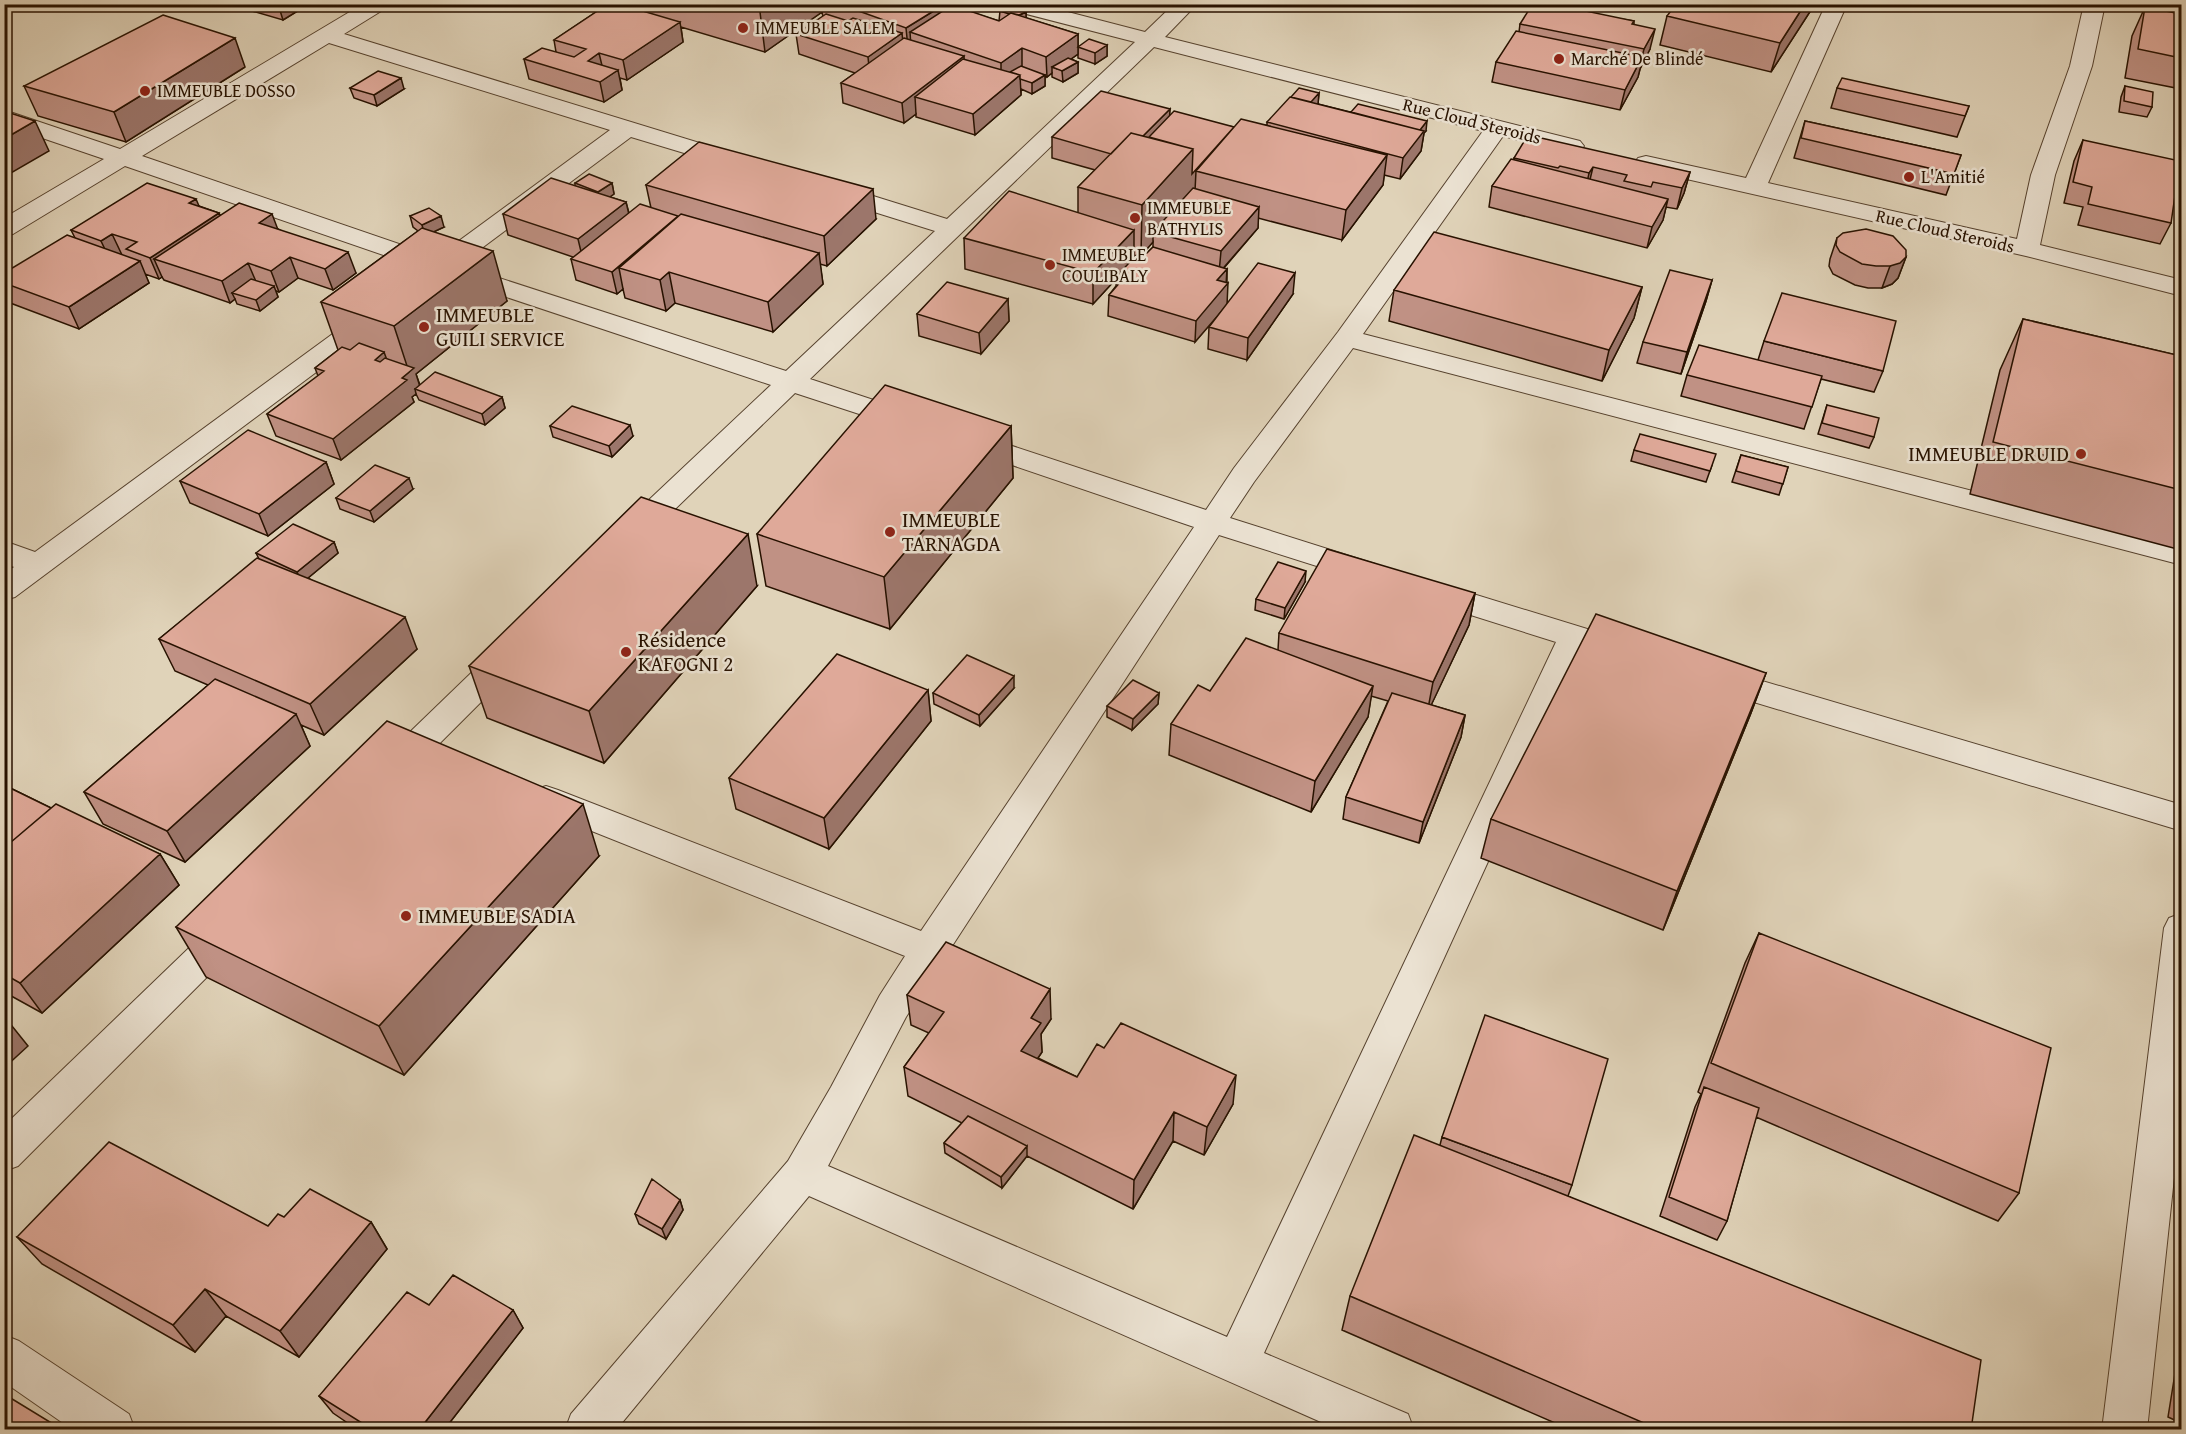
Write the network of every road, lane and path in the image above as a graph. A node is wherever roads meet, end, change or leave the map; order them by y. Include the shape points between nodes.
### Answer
1 (379, 4) edge
2 (1010, 4) edge
3 (1187, 4) edge
4 (1837, 4) edge
5 (2095, 4) edge
6 (325, 35) junction
7 (1152, 39) junction
8 (4, 117) edge
9 (628, 128) junction
10 (1497, 128) junction
11 (122, 157) junction
12 (751, 166) edge
13 (807, 184) edge
14 (1754, 188) junction
15 (952, 228) junction
16 (4, 229) edge
17 (2027, 249) junction
18 (441, 267) junction
19 (2181, 288) edge
20 (1347, 338) junction
21 (791, 381) junction
22 (1213, 524) junction
23 (4, 551) edge
24 (613, 552) edge
25 (2181, 555) edge
26 (38, 565) junction
27 (4, 590) edge
28 (1574, 637) junction
29 (523, 641) edge
30 (1654, 661) edge
31 (1688, 671) edge
32 (415, 747) junction
33 (449, 761) edge
34 (516, 787) edge
35 (374, 789) edge
36 (2181, 819) edge
37 (248, 913) edge
38 (2181, 928) edge
39 (929, 950) junction
40 (4, 1153) edge
41 (802, 1174) junction
42 (4, 1356) edge
43 (1237, 1364) junction
44 (113, 1430) edge
45 (586, 1430) edge
46 (1392, 1430) edge
47 (2124, 1430) edge

1 - 6 street
2 - 7 street, Rue Cloud Steroids
3 - 7 street
4 - 14 street
5 - 17 street via 2081,66 2043,175
6 - 9 street
6 - 11 street
7 - 10 street, Rue Cloud Steroids
7 - 15 street
8 - 11 street
9 - 12 street
9 - 18 street
10 - 14 street, Rue Cloud Steroids
10 - 20 street
11 - 16 street
11 - 18 street
13 - 15 street
14 - 17 street, Rue Cloud Steroids
15 - 21 street
17 - 19 street, Rue Cloud Steroids
18 - 21 street
18 - 26 street
20 - 22 street via 1244,475
20 - 25 street
21 - 22 street
21 - 24 street
22 - 28 street
22 - 39 street
23 - 26 street
26 - 27 street
28 - 30 street
28 - 43 street
29 - 32 street
31 - 36 street
32 - 33 street
32 - 35 street
34 - 39 street
37 - 40 street
38 - 47 street
39 - 41 street via 893,1006
41 - 43 street
41 - 45 street
42 - 44 street
43 - 46 street

